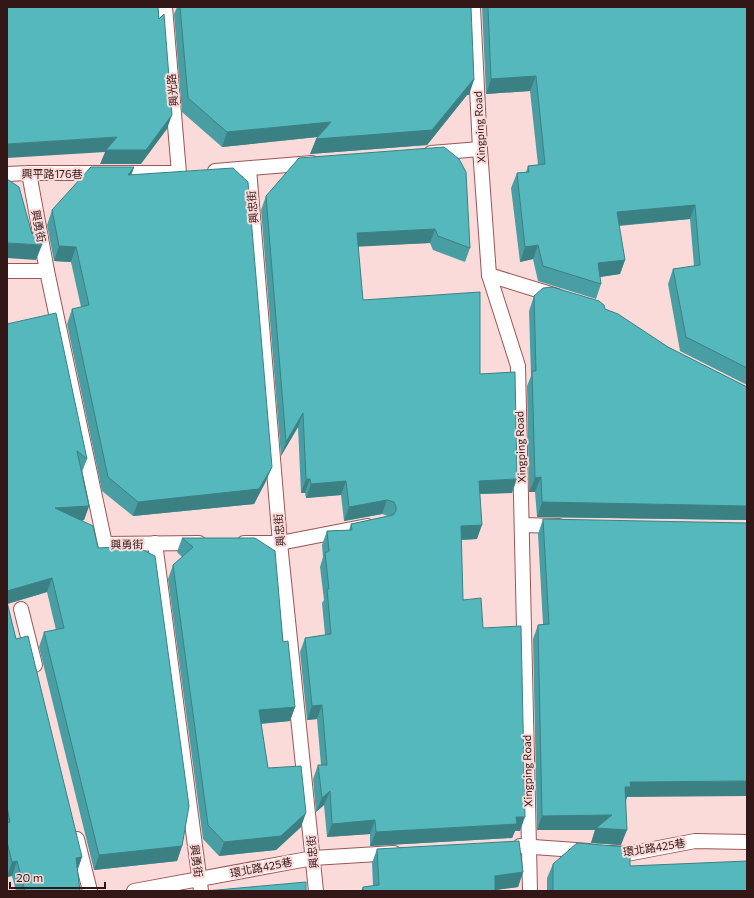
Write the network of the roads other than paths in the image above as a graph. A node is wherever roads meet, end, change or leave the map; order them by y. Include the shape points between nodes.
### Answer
1 (165, 7) edge
2 (473, 7) edge
3 (480, 149) junction
4 (418, 154) edge
5 (326, 162) edge
6 (249, 168) junction
7 (29, 172) junction
8 (179, 173) junction
9 (7, 174) edge
10 (7, 271) edge
11 (47, 271) junction
12 (489, 275) junction
13 (568, 299) edge
14 (383, 522) edge
15 (522, 525) junction
16 (568, 526) edge
17 (154, 543) junction
18 (210, 543) edge
19 (233, 543) edge
20 (280, 543) junction
21 (21, 609) edge
22 (38, 678) edge
23 (73, 822) edge
24 (747, 842) edge
25 (528, 846) junction
26 (504, 847) edge
27 (409, 852) edge
28 (313, 858) junction
29 (200, 885) edge
30 (90, 891) edge
31 (134, 891) edge
32 (316, 891) edge
33 (530, 891) edge

1 - 8 lane, 興光路
2 - 3 lane, Xingping Road
3 - 4 lane
3 - 12 lane, Xingping Road
5 - 6 lane, 興平路176巷
6 - 8 lane, 興平路176巷
6 - 20 lane, 興忠街
7 - 8 lane, 興平路176巷
7 - 9 lane, 興平路176巷
7 - 11 lane, 興勇街
10 - 11 lane
11 - 17 lane, 興勇街 via 105,544
12 - 13 lane
12 - 15 lane, Xingping Road via 518,366
14 - 20 lane
15 - 16 lane
15 - 25 lane, Xingping Road
17 - 18 lane
17 - 29 lane, 興勇街
19 - 20 lane
20 - 28 lane, 興忠街
21 - 22 lane
23 - 30 lane
24 - 25 lane, 環北路425巷 via 695,841 627,854
25 - 26 lane, 環北路425巷
25 - 33 lane, Xingping Road
27 - 28 lane, 環北路425巷
28 - 29 lane, 環北路425巷
28 - 32 lane, 興忠街
29 - 31 lane, 環北路425巷

